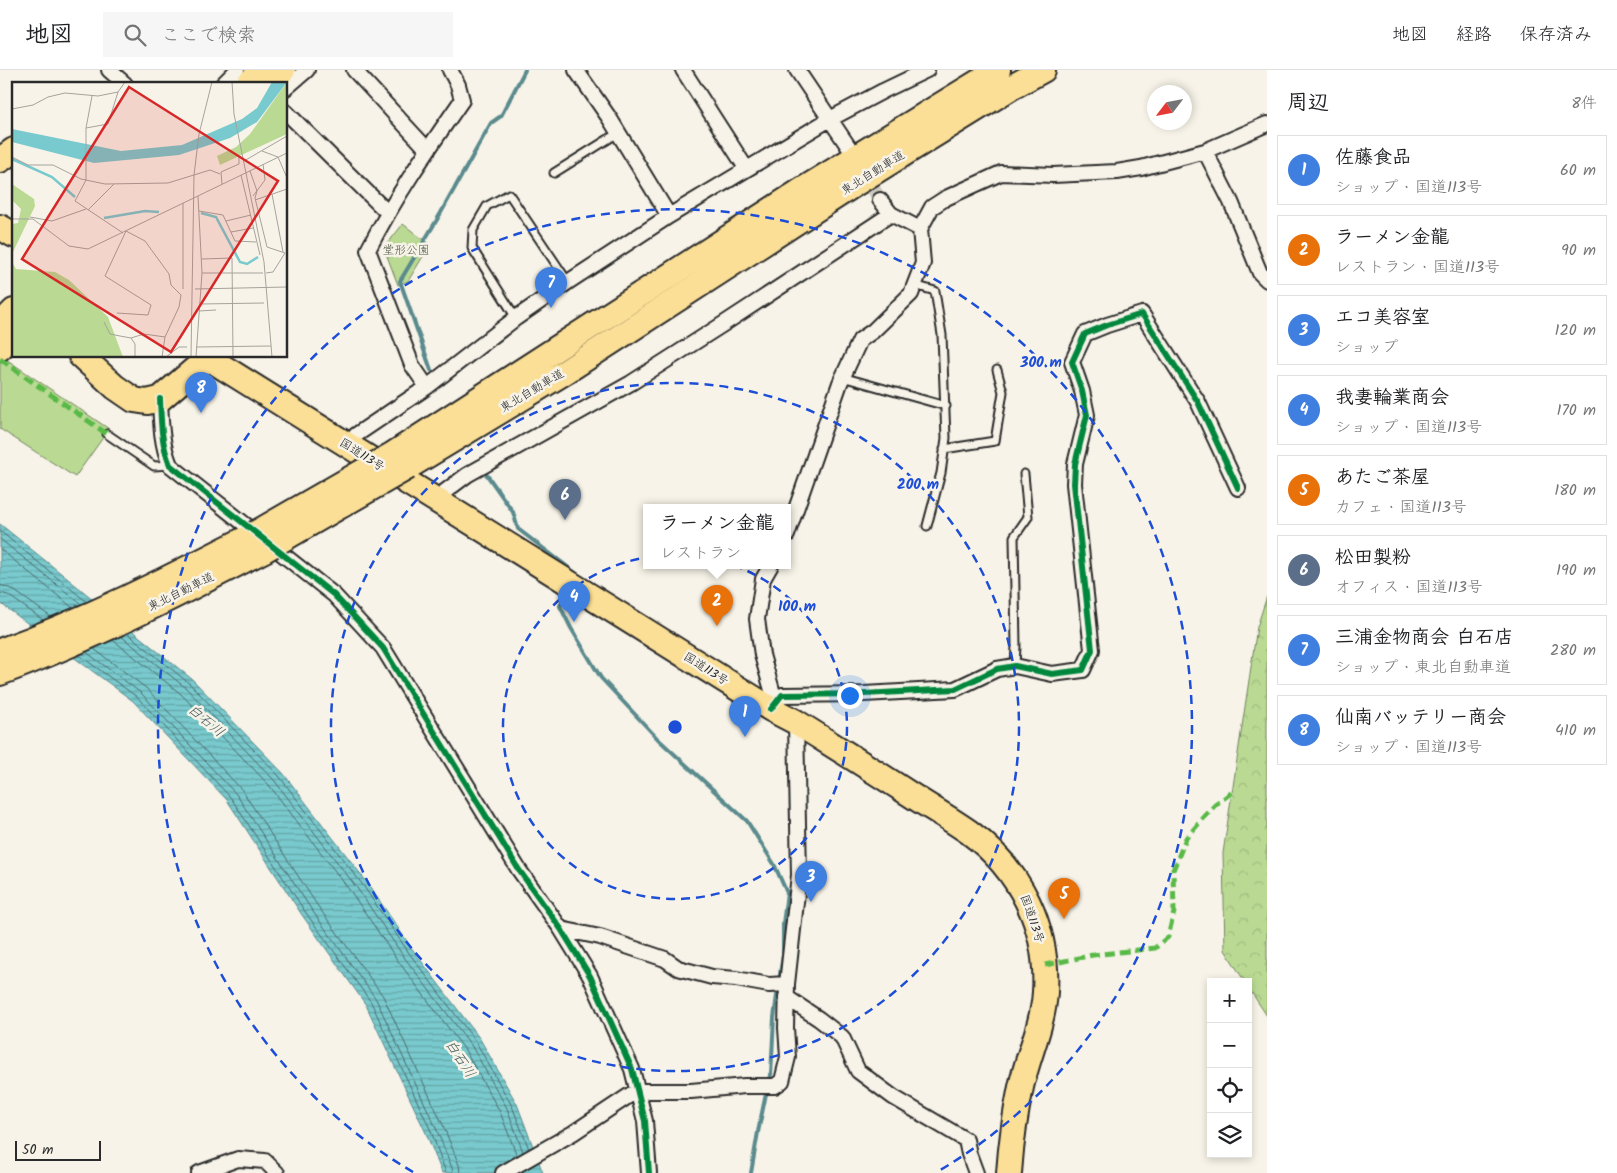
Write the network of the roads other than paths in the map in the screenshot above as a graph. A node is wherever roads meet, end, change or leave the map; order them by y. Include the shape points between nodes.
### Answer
1 (109, 70) edge
2 (237, 70) edge
3 (262, 70) edge
4 (283, 70) edge
5 (307, 70) edge
6 (354, 70) edge
7 (450, 70) edge
8 (576, 70) edge
9 (683, 70) edge
10 (797, 70) edge
11 (927, 70) edge
12 (998, 70) edge
13 (1043, 70) edge
14 (911, 73) edge
15 (123, 82) edge
16 (226, 82) edge
17 (250, 82) edge
18 (270, 82) edge
19 (288, 86) edge
20 (288, 114) edge
21 (830, 119) junction
22 (1267, 124) edge
23 (618, 133) junction
24 (850, 149) dead end
25 (428, 150) junction
26 (12, 151) edge
27 (1205, 151) junction
28 (0, 160) edge
29 (746, 168) junction
30 (554, 173) dead end
31 (880, 200) tunnel mouth
32 (387, 212) junction
33 (891, 214) junction
34 (668, 216) junction
35 (0, 227) edge
36 (920, 229) junction
37 (12, 235) edge
38 (1267, 280) edge
39 (568, 282) junction
40 (914, 285) junction
41 (516, 318) junction
42 (84, 358) edge
43 (206, 358) edge
44 (209, 358) edge
45 (997, 370) dead end
46 (842, 377) junction
47 (426, 388) junction
48 (160, 399) junction
49 (946, 406) junction
50 (107, 434) dead end
51 (348, 446) junction
52 (944, 449) junction
53 (399, 461) junction
54 (170, 465) junction
55 (1024, 474) dead end
56 (1238, 488) dead end
57 (435, 499) junction
58 (791, 524) edge
59 (927, 526) dead end
60 (769, 569) edge
61 (0, 651) edge
62 (1014, 666) junction
63 (0, 673) edge
64 (771, 709) junction
65 (796, 722) junction
66 (561, 929) junction
67 (781, 988) junction
68 (636, 1091) junction
69 (199, 1173) edge
70 (277, 1173) edge
71 (503, 1173) edge
72 (649, 1173) edge
73 (976, 1173) edge
74 (1009, 1173) edge

1 - 15 street
2 - 16 street
3 - 17 highway
4 - 18 highway
5 - 19 street
6 - 25 street
7 - 25 street via 462,100
8 - 23 street
9 - 29 street
10 - 21 street
11 - 14 street
12 - 53 highway, 東北自動車道 via 799,192
13 - 53 highway, 東北自動車道 via 855,184 565,372
14 - 21 street
20 - 32 street
21 - 24 street
21 - 29 street
22 - 27 street
23 - 30 lane
23 - 34 street
25 - 32 street
26 - 28 highway
27 - 36 street via 1117,172 1001,173 932,207
27 - 38 street via 1232,202 1260,273
29 - 34 street
31 - 33 street
32 - 47 street via 368,250 412,365
33 - 36 street
33 - 57 street via 631,383 467,476
34 - 39 street
35 - 37 highway
36 - 40 street via 923,263
39 - 41 street
39 - 41 lane via 509,194 487,206 473,230 472,248
40 - 46 street via 911,294 860,340
40 - 49 lane via 935,291 942,335
41 - 47 street
42 - 48 highway via 134,400
43 - 48 highway
44 - 51 highway, 国道113号
45 - 52 lane via 1003,392 995,441
46 - 49 lane
46 - 58 street
47 - 51 street via 356,434
48 - 54 street via 162,438
49 - 52 lane
50 - 54 lane via 154,466
51 - 57 highway, 国道113号
52 - 59 lane
53 - 61 highway, 東北自動車道, bridge via 95,612
53 - 63 highway, 東北自動車道, bridge via 264,550 112,626
54 - 66 street via 334,595 382,648 519,870
55 - 62 lane via 1028,517 1014,537
56 - 62 street via 1198,402 1142,314 1085,334 1072,362 1087,415 1075,464 1074,484 1092,650 1083,670 1052,674
57 - 64 highway, 国道113号
60 - 64 street via 763,580 757,619 762,655 774,697
62 - 64 street via 997,669 955,689 782,695
64 - 65 highway, 国道113号
65 - 67 street via 799,875
65 - 74 highway, 国道113号 via 969,832 996,855 1017,880 1030,905 1045,966 1045,992 1041,1020 1021,1087
66 - 67 street via 648,952 678,968 704,975
66 - 68 street via 590,976 632,1069
67 - 68 street via 788,1057 782,1081 775,1086
67 - 73 street via 842,1036 858,1071 893,1097 966,1140
68 - 71 street
68 - 72 street via 645,1121
69 - 70 street via 238,1160 265,1161

